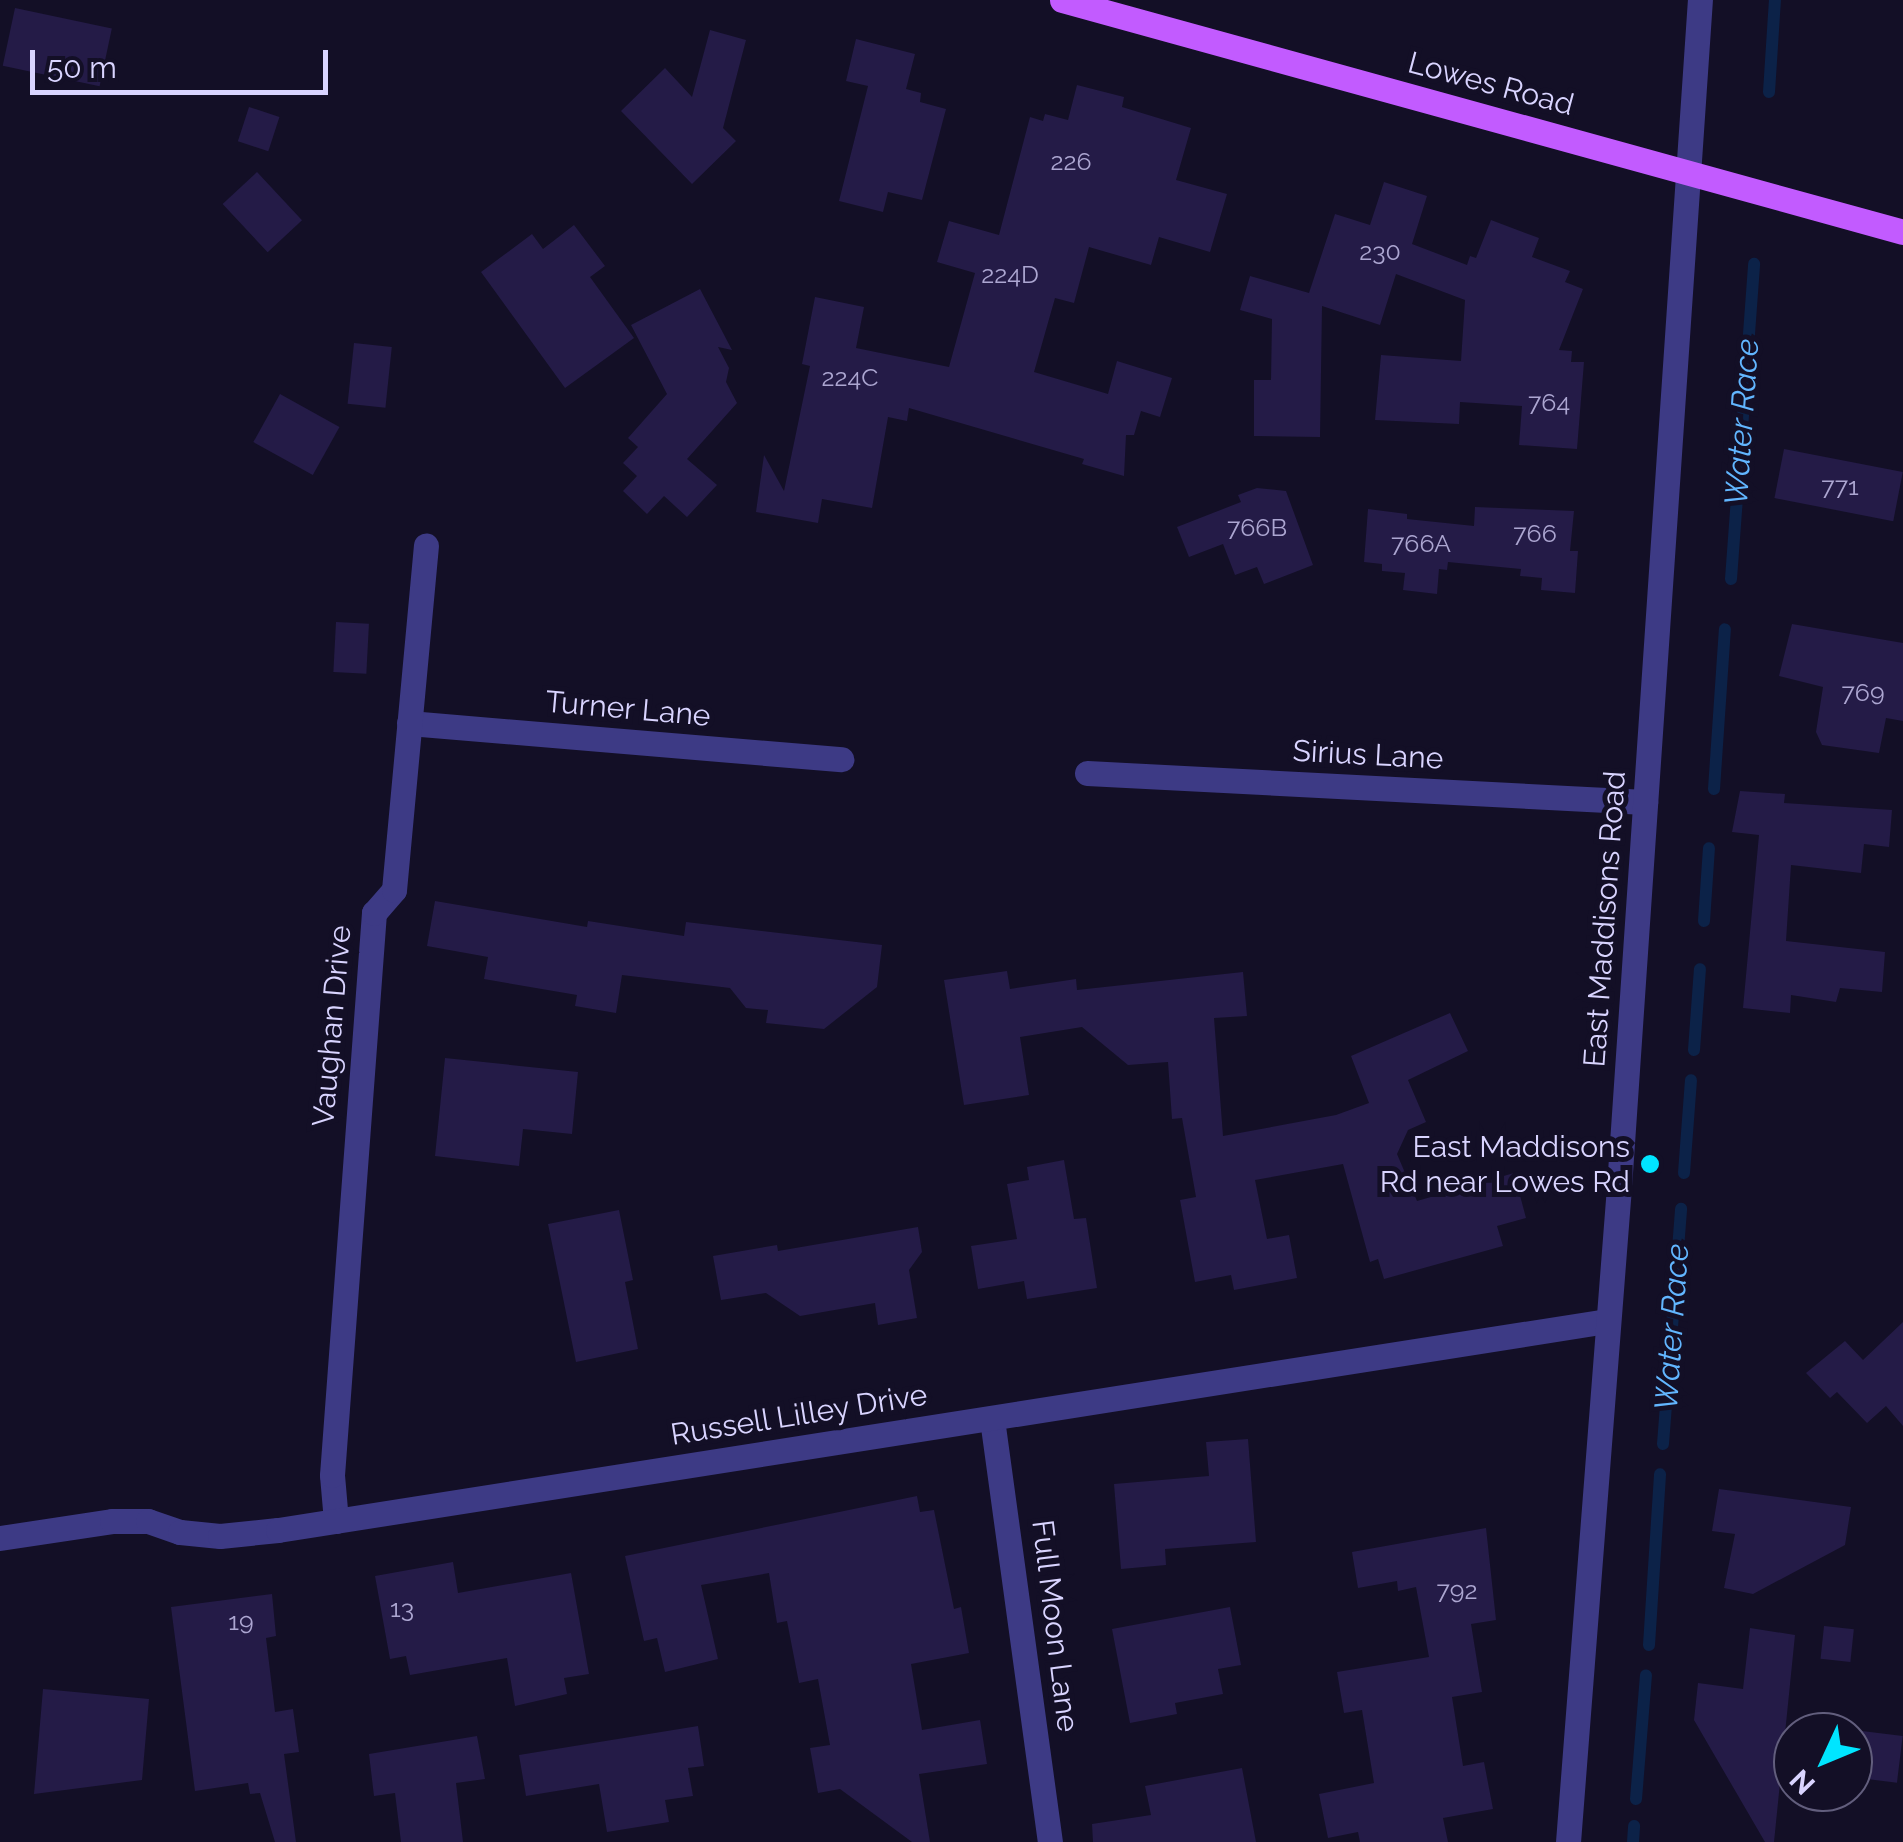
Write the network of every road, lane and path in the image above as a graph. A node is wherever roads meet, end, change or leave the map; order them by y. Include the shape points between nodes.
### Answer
1 (1062, 0) edge
2 (1700, 0) edge
3 (1688, 172) junction
4 (1903, 232) edge
5 (426, 545) dead end
6 (409, 724) junction
7 (842, 760) dead end
8 (1088, 773) dead end
9 (1645, 802) junction
10 (1607, 1322) junction
11 (992, 1419) junction
12 (336, 1522) junction
13 (0, 1538) edge
14 (1050, 1842) edge
15 (1568, 1842) edge

1 - 3 main road, Lowes Road
2 - 3 street, East Maddisons Road
3 - 4 main road, Lowes Road
3 - 9 street, East Maddisons Road
5 - 6 street, Vaughan Drive
6 - 7 street, Turner Lane
6 - 12 street, Vaughan Drive via 394,890 374,913 332,1475
8 - 9 street, Sirius Lane
9 - 10 street, East Maddisons Road
10 - 11 street, Russell Lilley Drive
10 - 15 street, East Maddisons Road
11 - 12 street, Russell Lilley Drive
11 - 14 street, Full Moon Lane
12 - 13 street, Russell Lilley Drive via 220,1536 112,1521

